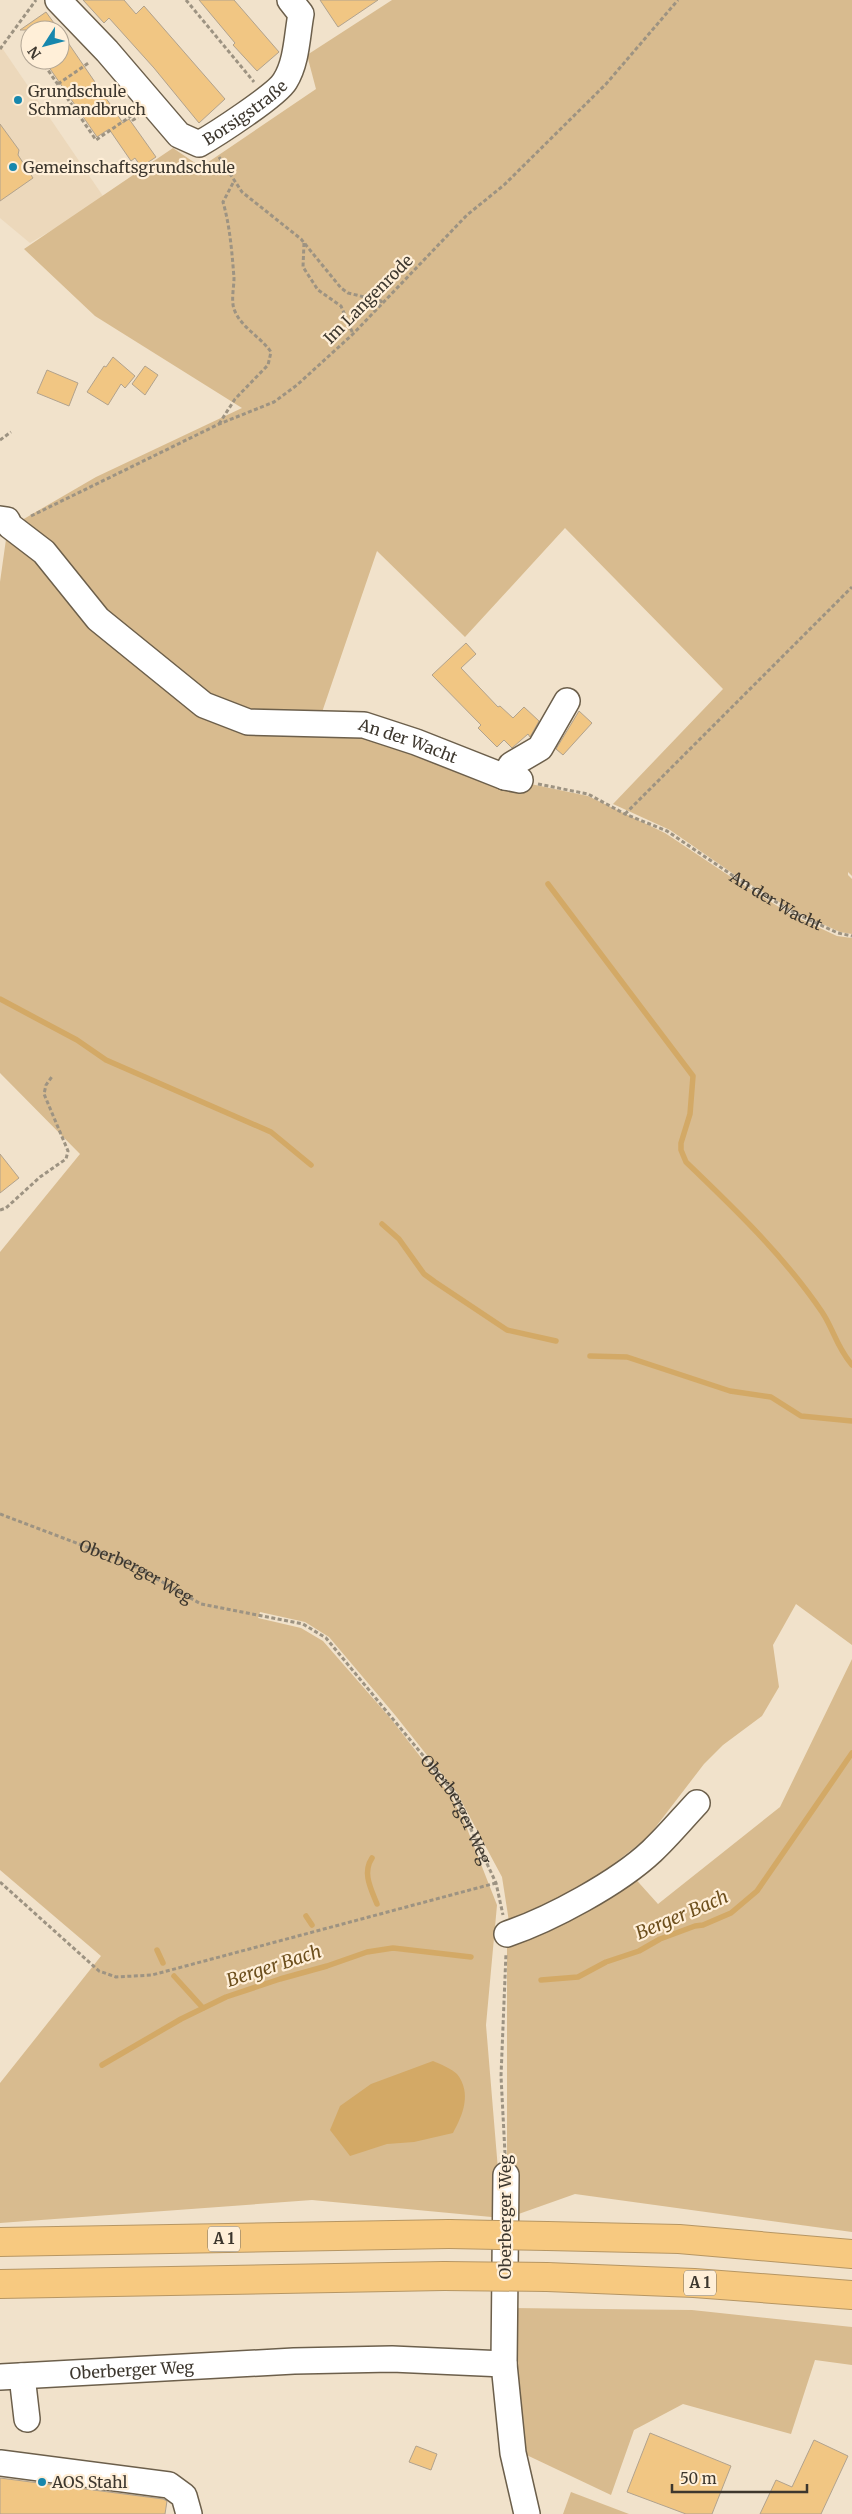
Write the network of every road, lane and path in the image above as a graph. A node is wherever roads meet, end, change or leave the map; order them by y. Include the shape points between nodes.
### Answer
1 (36, 0) edge
2 (58, 0) edge
3 (186, 0) edge
4 (290, 0) edge
5 (678, 0) edge
6 (0, 49) edge
7 (107, 51) junction
8 (48, 70) edge
9 (58, 84) junction
10 (266, 97) junction
11 (154, 105) junction
12 (201, 142) junction
13 (234, 181) junction
14 (304, 242) junction
15 (379, 308) junction
16 (353, 334) junction
17 (219, 424) junction
18 (12, 432) dead end
19 (0, 440) edge
20 (5, 522) edge
21 (852, 588) edge
22 (567, 701) dead end
23 (513, 779) junction
24 (626, 814) junction
25 (852, 936) edge
26 (54, 1075) dead end
27 (0, 1210) edge
28 (0, 1514) edge
29 (697, 1803) dead end
30 (0, 1882) edge
31 (496, 1883) junction
32 (507, 1934) junction
33 (506, 2175) joint
34 (0, 2242) edge
35 (852, 2254) edge
36 (0, 2284) edge
37 (852, 2295) edge
38 (504, 2364) junction
39 (11, 2377) edge
40 (27, 2419) dead end
41 (0, 2464) edge
42 (189, 2514) edge
43 (527, 2514) edge

1 - 6 path
2 - 7 street, Borsigstraße
3 - 10 path
4 - 10 street, Borsigstraße via 301,14 294,57 285,82
5 - 15 path, Im Langenrode via 606,84 504,185 467,215
7 - 9 path
7 - 11 street, Borsigstraße
8 - 9 path
9 - 11 path via 96,140 130,116 134,120
10 - 12 street, Borsigstraße via 217,134
11 - 12 street, Borsigstraße via 179,135 199,144
12 - 13 path via 218,156
13 - 14 path via 242,192
13 - 17 path via 223,202 229,227 234,307 242,323 271,352 268,365 235,399
14 - 15 path via 341,288 348,293 381,301
14 - 16 path via 303,267 318,290 341,306
15 - 16 path, Im Langenrode
16 - 17 path, Im Langenrode via 274,402
17 - 20 path, Im Langenrode
18 - 19 path
20 - 23 street, An der Wacht via 44,552 98,619 204,705 248,722 364,725
21 - 24 path
22 - 23 street via 540,748 512,765
23 - 24 path, An der Wacht via 588,794
24 - 25 path, An der Wacht via 667,831 794,913
26 - 27 path via 44,1094 68,1151 66,1159
28 - 31 path, Oberberger Weg via 129,1563 202,1604 303,1624 326,1638 454,1793
29 - 32 street via 652,1851 624,1872 536,1924
30 - 31 path via 99,1971 116,1977 152,1975
31 - 32 path, Oberberger Weg
32 - 33 path, Oberberger Weg via 501,2076
33 - 38 street, Oberberger Weg
34 - 35 highway, A 1, bridge via 449,2234 679,2239
36 - 37 highway, A 1, bridge via 547,2277 694,2283
38 - 39 street, Oberberger Weg via 392,2359 294,2361
38 - 43 street, Oberberger Weg via 513,2453
39 - 40 street
41 - 42 street via 170,2485 184,2496

